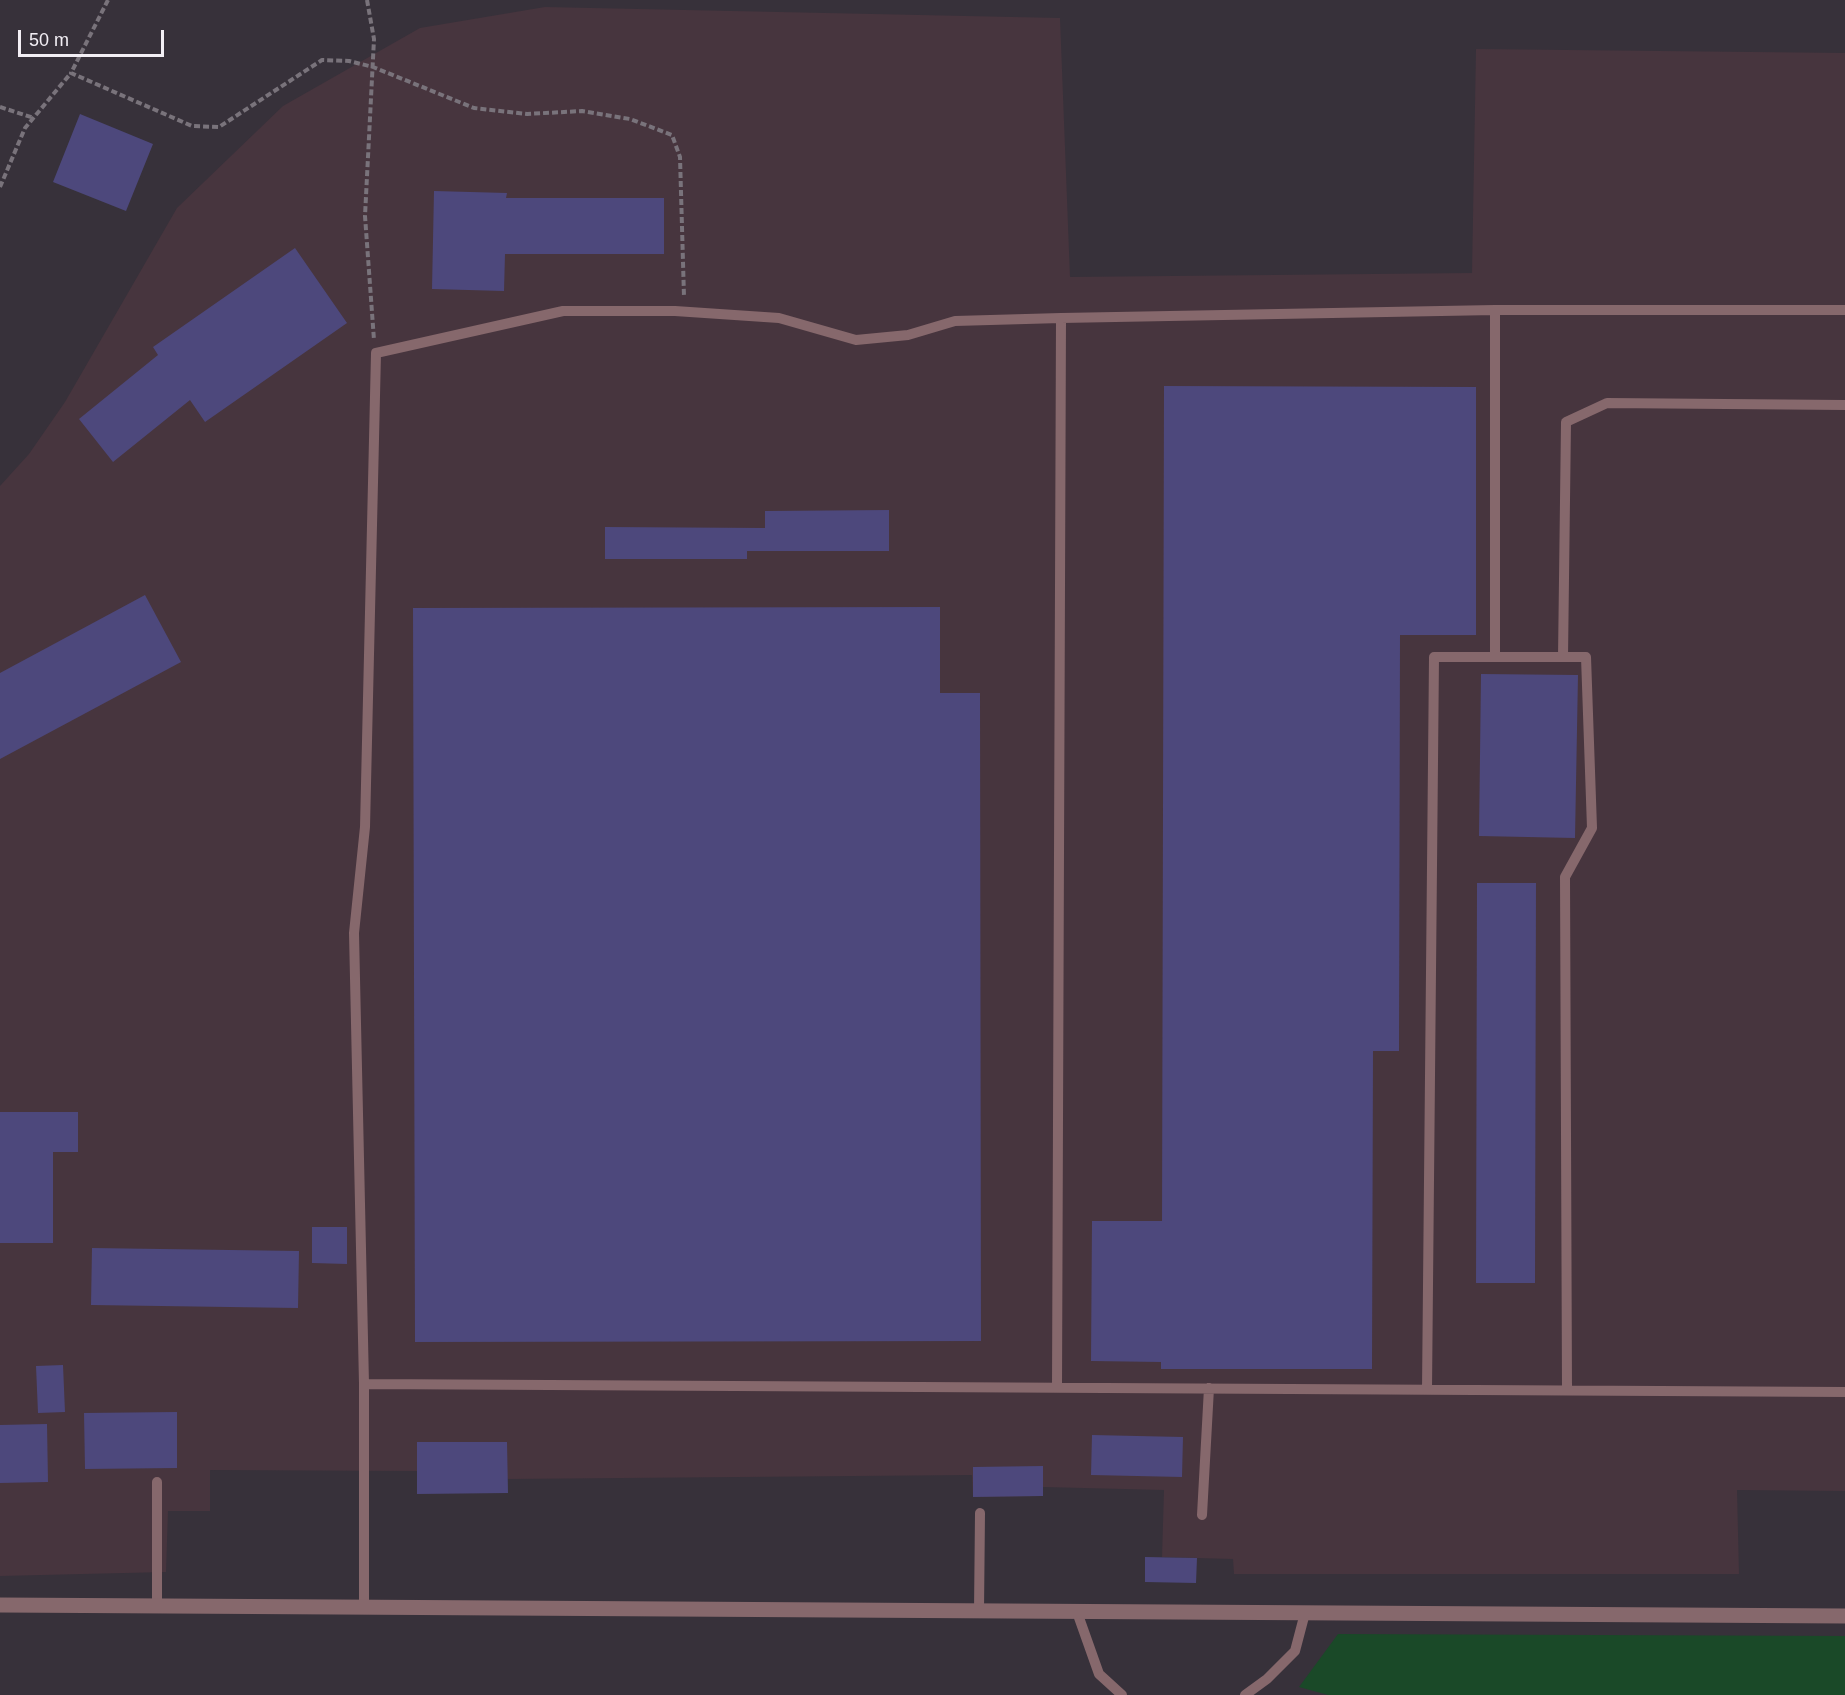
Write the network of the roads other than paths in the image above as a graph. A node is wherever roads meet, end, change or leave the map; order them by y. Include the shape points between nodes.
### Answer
1 (1495, 310) junction
2 (1845, 310) edge
3 (1061, 318) junction
4 (1845, 405) edge
5 (1495, 657) junction
6 (1563, 657) junction
7 (364, 1384) junction
8 (1057, 1387) junction
9 (1209, 1388) junction
10 (1427, 1389) junction
11 (1567, 1390) junction
12 (1845, 1392) edge
13 (157, 1482) dead end
14 (980, 1513) dead end
15 (1202, 1515) dead end
16 (0, 1605) edge
17 (157, 1606) junction
18 (364, 1607) junction
19 (979, 1611) junction
20 (1077, 1612) junction
21 (1305, 1613) junction
22 (1845, 1616) edge
23 (1122, 1695) edge
24 (1245, 1695) edge

1 - 2 lane
1 - 3 lane
1 - 5 lane
3 - 7 lane via 955,321 908,335 856,340 779,318 563,311 376,353 365,827 354,933
3 - 8 lane
4 - 6 lane via 1607,403 1566,422
5 - 6 lane
5 - 10 lane via 1434,657
6 - 11 lane via 1586,657 1592,828 1565,877
7 - 8 lane
7 - 18 lane
8 - 9 lane
9 - 10 lane
9 - 15 lane
10 - 11 lane
11 - 12 lane
13 - 17 lane
14 - 19 lane
16 - 17 street
17 - 18 street
18 - 19 street
19 - 20 street
20 - 21 street
20 - 23 lane via 1099,1674
21 - 22 street
21 - 24 lane via 1295,1651

